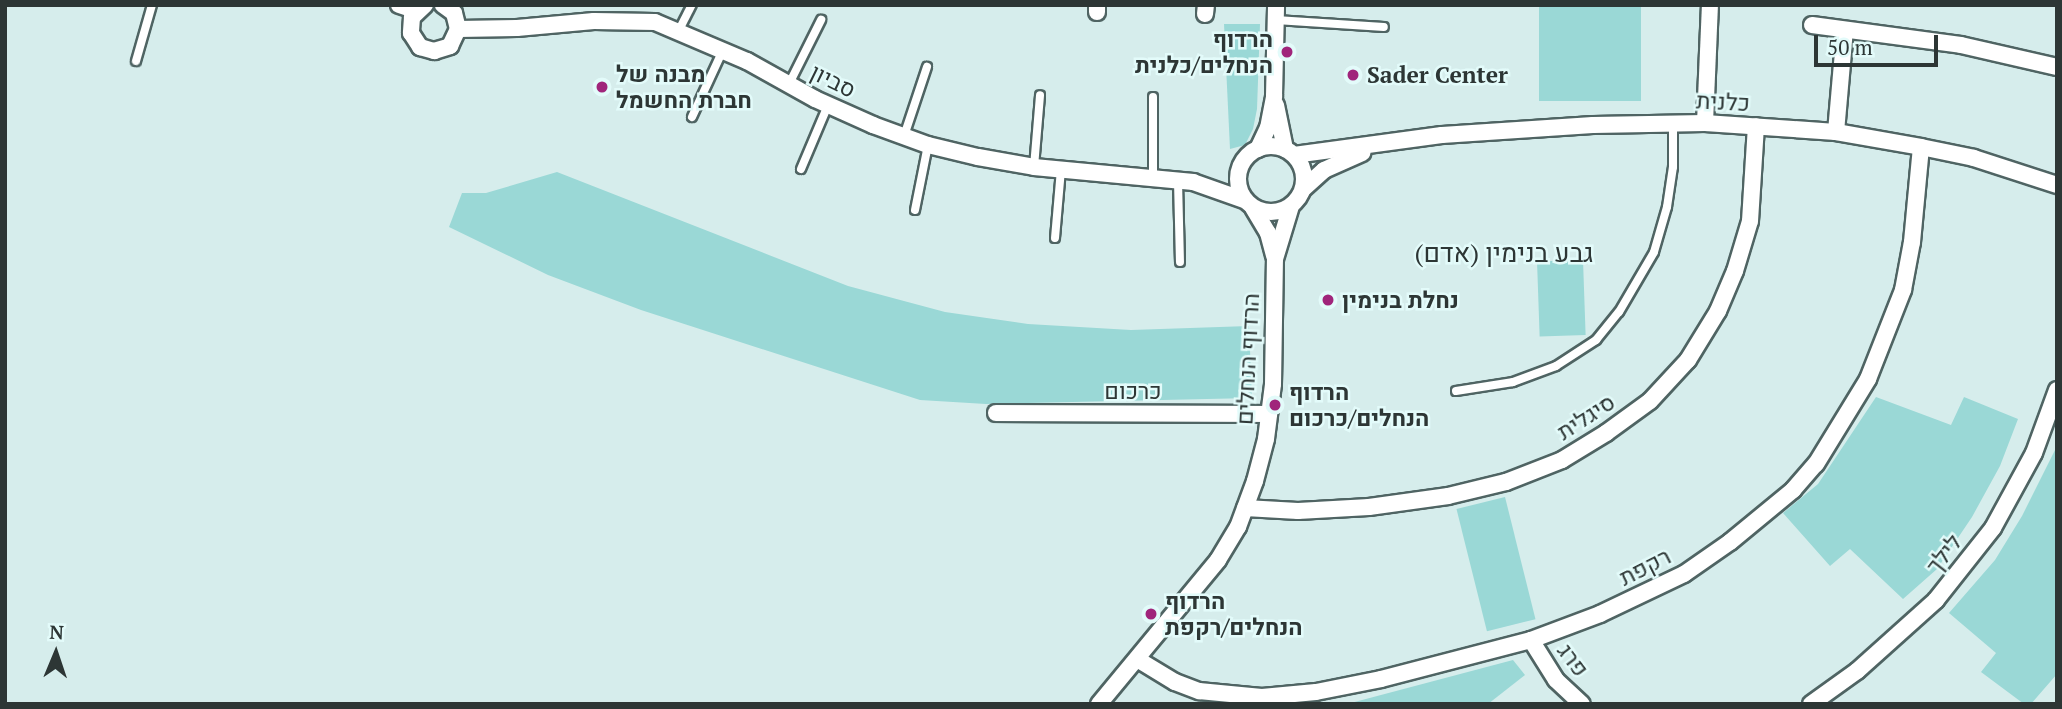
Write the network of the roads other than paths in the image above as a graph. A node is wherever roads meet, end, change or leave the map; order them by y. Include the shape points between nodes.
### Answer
1 (152, 5) edge
2 (399, 5) edge
3 (443, 5) edge
4 (692, 5) edge
5 (1710, 5) edge
6 (421, 8) edge
7 (1276, 13) edge
8 (821, 20) dead end
9 (1812, 25) dead end
10 (1384, 27) dead end
11 (458, 29) junction
12 (679, 30) junction
13 (1845, 30) junction
14 (723, 50) junction
15 (136, 61) dead end
16 (928, 67) dead end
17 (2057, 67) edge
18 (789, 84) junction
19 (1040, 95) dead end
20 (1274, 96) junction
21 (1153, 97) dead end
22 (828, 105) junction
23 (692, 117) dead end
24 (1674, 123) junction
25 (1705, 123) junction
26 (1756, 126) junction
27 (1836, 132) junction
28 (904, 136) junction
29 (928, 145) junction
30 (1381, 145) junction
31 (1921, 147) junction
32 (1258, 149) junction
33 (1289, 152) junction
34 (1034, 167) junction
35 (1239, 167) junction
36 (801, 169) dead end
37 (1061, 169) junction
38 (1153, 178) junction
39 (1186, 181) junction
40 (2057, 185) edge
41 (1303, 189) junction
42 (1249, 204) junction
43 (1291, 206) junction
44 (915, 210) dead end
45 (1055, 238) dead end
46 (1275, 259) junction
47 (1180, 262) dead end
48 (2057, 390) edge
49 (1455, 391) dead end
50 (996, 413) dead end
51 (1269, 414) junction
52 (1245, 508) junction
53 (1531, 640) junction
54 (1137, 659) junction
55 (1099, 704) edge
56 (1582, 704) edge
57 (1811, 704) edge

1 - 15 lane
2 - 6 street
3 - 11 street via 454,13
4 - 12 lane
5 - 25 street
6 - 11 street via 412,17 411,33 426,50 450,46
7 - 10 lane
7 - 20 street
8 - 18 lane
9 - 13 street
11 - 12 street, סביון via 605,21 655,22
12 - 14 street, סביון
13 - 17 street via 1961,45
13 - 27 street
14 - 18 street, סביון
14 - 23 lane
16 - 28 lane
18 - 22 street, סביון
19 - 34 lane
20 - 32 street via 1268,128
20 - 33 street
21 - 38 lane
22 - 28 street, סביון
22 - 36 lane
24 - 25 street, כלנית
24 - 30 street, כלנית via 1442,135
24 - 49 lane via 1669,194 1654,252 1619,312 1595,340 1556,366 1513,382
25 - 26 street, כלנית
26 - 27 street, כלנית
26 - 52 street, סיגלית via 1750,221 1735,271 1718,311 1688,360 1650,401 1562,460 1506,482 1369,507
27 - 31 street, כלנית
28 - 29 street, סביון
29 - 34 street, סביון
29 - 44 lane
30 - 33 street, כלנית
30 - 41 street, כלנית via 1324,170
31 - 40 street, כלנית via 1975,158
31 - 53 street, רקפת via 1903,290 1868,379 1816,464 1793,490 1684,574
32 - 33 street via 1276,146
32 - 35 street
33 - 41 street via 1303,171
34 - 37 street, סביון
35 - 39 street, סביון via 1219,178
35 - 42 street via 1237,179
37 - 38 street, סביון
37 - 45 lane
38 - 39 street, סביון
39 - 42 street, סביון
39 - 47 lane
41 - 43 street
42 - 43 street via 1272,213
42 - 46 street, הרדוף הנחלים via 1268,233
43 - 46 street, הרדוף הנחלים
46 - 51 street, הרדוף הנחלים
48 - 57 street, לילך via 2034,453 1993,528 1936,600 1857,671
50 - 51 street, כרכום
51 - 52 street, הרדוף הנחלים
52 - 54 street, הרדוף הנחלים via 1218,560
53 - 54 street, רקפת via 1381,679 1262,697 1199,691
53 - 56 street, פרג via 1556,680
54 - 55 street, הרדוף הנחלים

